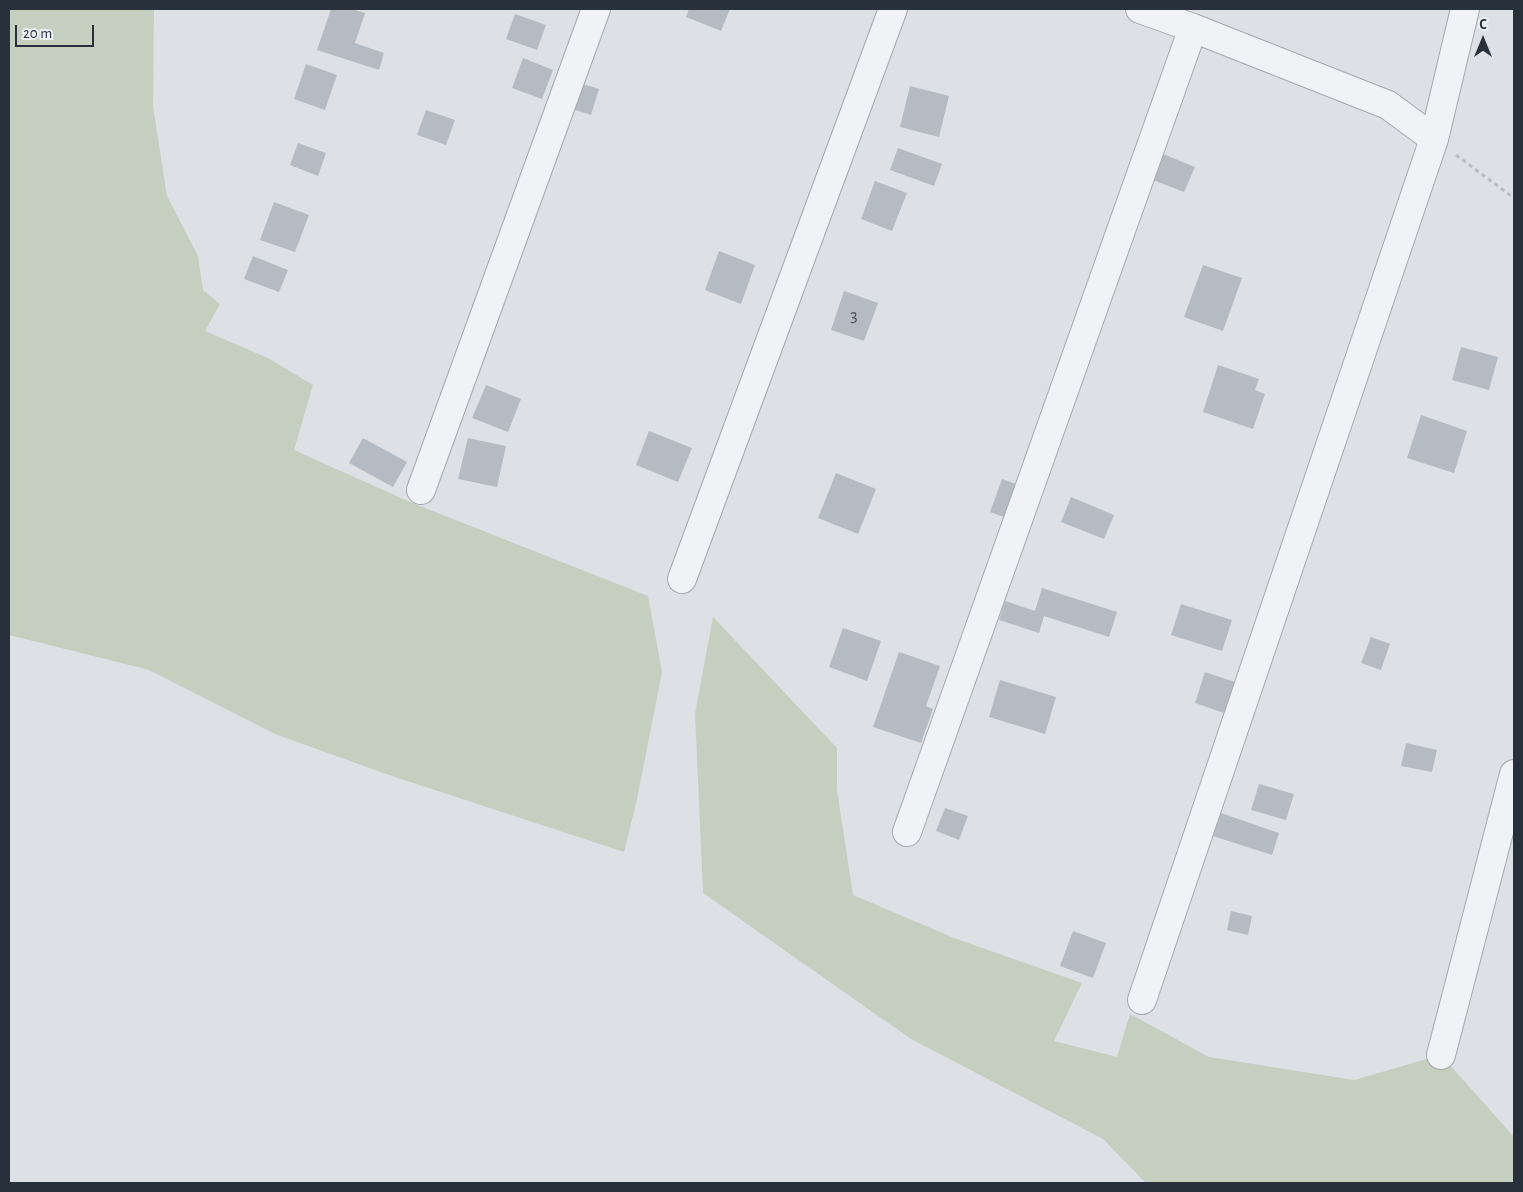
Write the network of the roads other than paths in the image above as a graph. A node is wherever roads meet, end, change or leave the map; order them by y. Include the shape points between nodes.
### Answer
1 (596, 9) edge
2 (893, 9) edge
3 (1140, 9) edge
4 (1465, 9) edge
5 (1193, 28) junction
6 (1434, 139) junction
7 (421, 490) dead end
8 (682, 579) dead end
9 (1514, 774) edge
10 (907, 832) dead end
11 (1142, 1000) dead end
12 (1440, 1056) dead end

1 - 7 street
2 - 8 street
3 - 5 street
4 - 6 street
5 - 6 street via 1388,105
5 - 10 street
6 - 11 street
9 - 12 street

